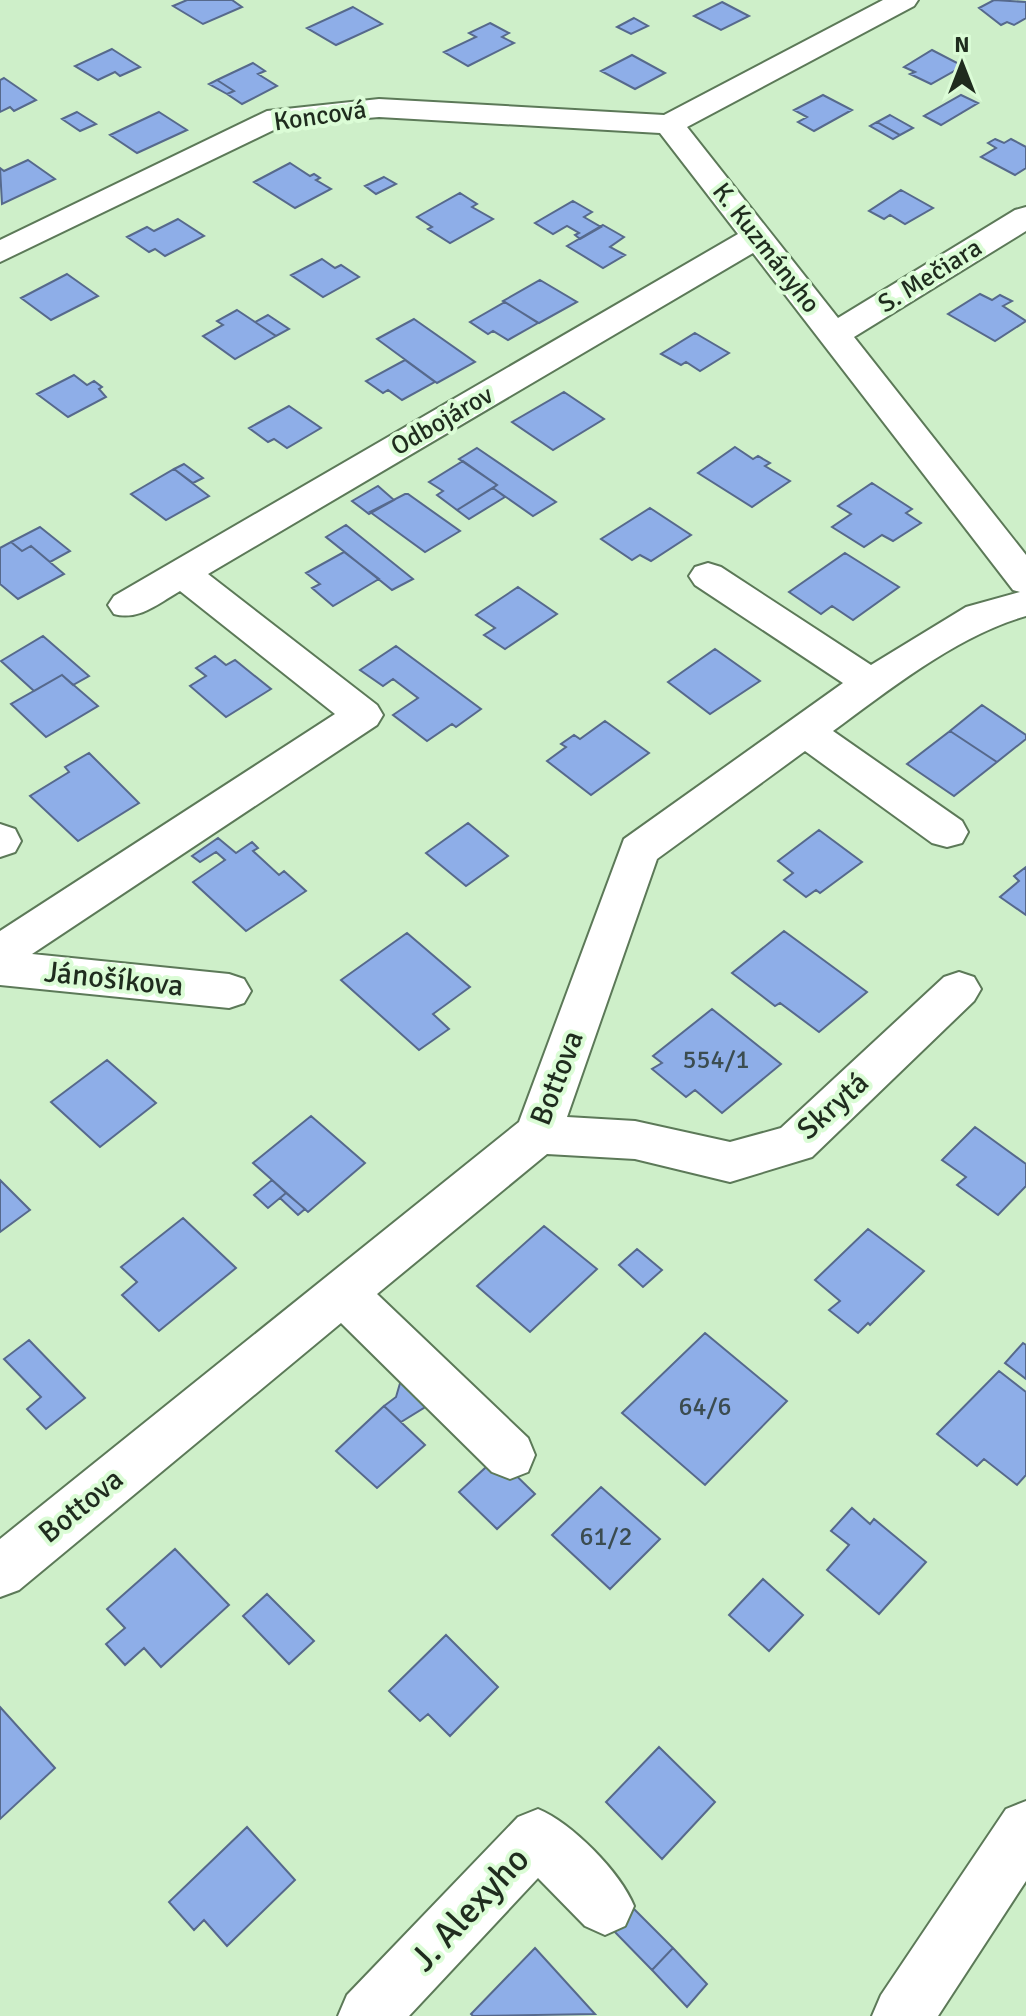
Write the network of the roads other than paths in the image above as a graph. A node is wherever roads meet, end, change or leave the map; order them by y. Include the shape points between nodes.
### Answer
1 (904, 0) edge
2 (669, 124) junction
3 (1026, 217) edge
4 (757, 237) junction
5 (0, 252) edge
6 (834, 335) junction
7 (182, 573) junction
8 (708, 576) dead end
9 (1026, 581) edge
10 (1026, 603) edge
11 (127, 605) dead end
12 (871, 683) junction
13 (805, 731) junction
14 (947, 832) dead end
15 (0, 953) edge
16 (0, 968) edge
17 (959, 989) dead end
18 (229, 991) dead end
19 (538, 1134) junction
20 (343, 1293) junction
21 (510, 1455) dead end
22 (0, 1572) edge
23 (1026, 1829) edge
24 (605, 1906) dead end
25 (368, 2016) edge
26 (902, 2016) edge

1 - 2 street
2 - 4 street, K. Kuzmányho
2 - 5 street, Koncová via 379,108 278,117
3 - 6 street, S. Mečiara
4 - 6 street, K. Kuzmányho
4 - 7 street, Odbojárov
6 - 9 street, K. Kuzmányho
7 - 11 street, Odbojárov
7 - 15 street via 363,715
8 - 12 street
10 - 12 street, Bottova via 979,616
12 - 13 street, Bottova
13 - 14 street
13 - 19 street, Bottova via 639,850
16 - 18 street, Jánošíkova
17 - 19 street, Skrytá via 796,1143 730,1162 635,1140
19 - 20 street, Bottova
20 - 21 street
20 - 22 street, Bottova
23 - 26 street
24 - 25 street, J. Alexyho via 538,1837

